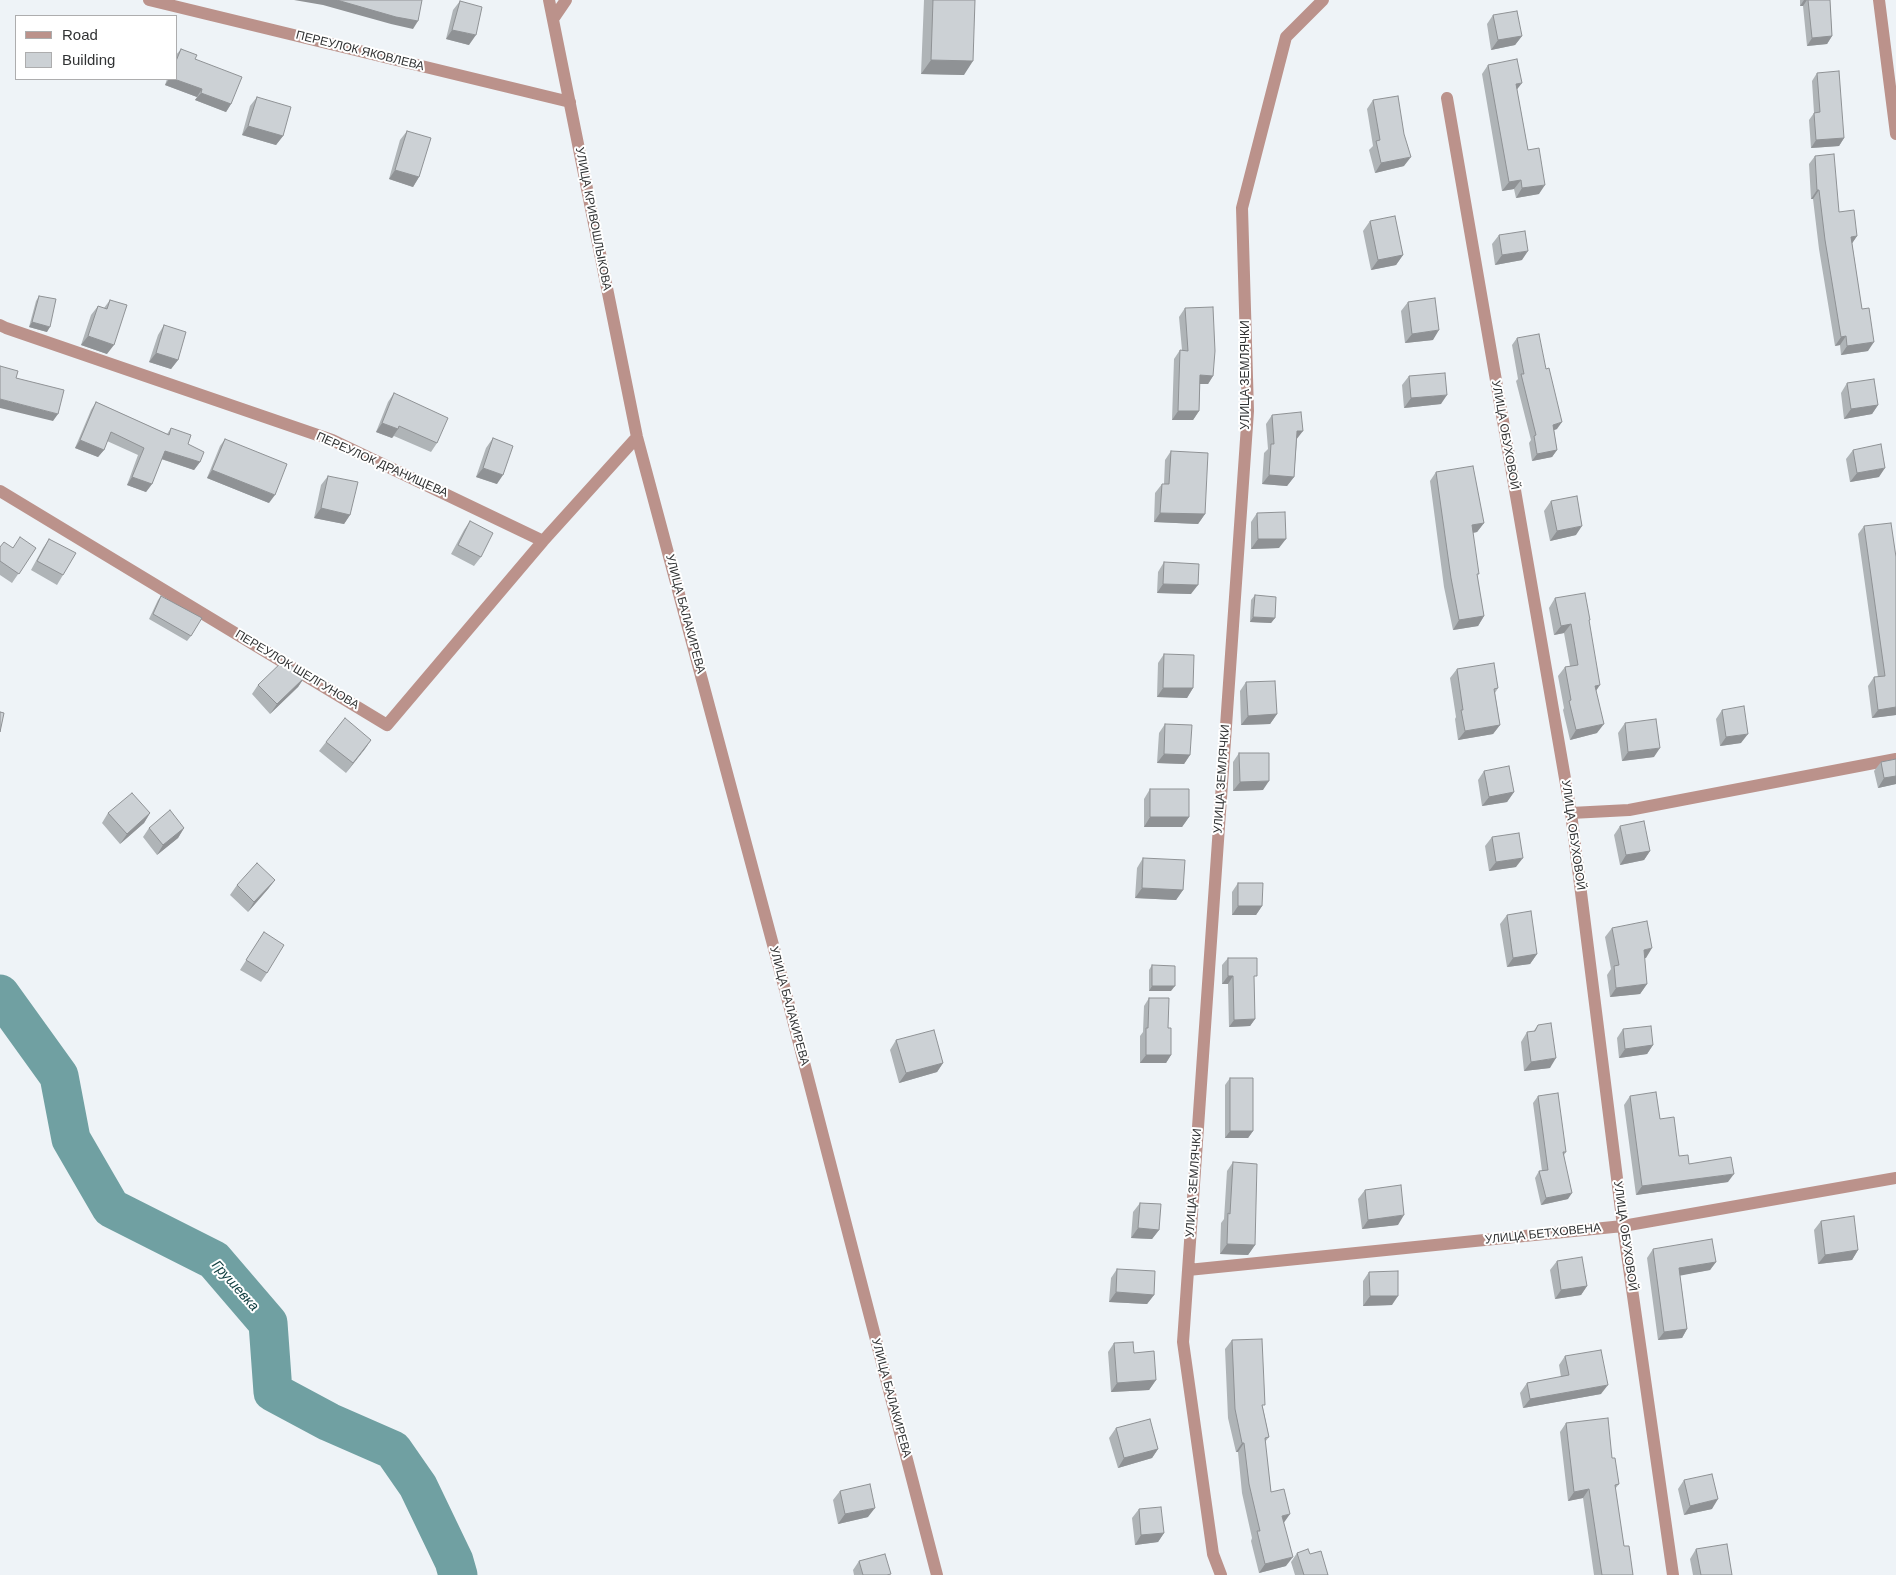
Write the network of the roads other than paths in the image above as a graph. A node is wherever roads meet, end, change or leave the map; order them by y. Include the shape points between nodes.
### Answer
1 (149, 0) edge
2 (549, 0) edge
3 (566, 0) edge
4 (1323, 0) edge
5 (1879, 0) edge
6 (553, 18) junction
7 (1447, 98) dead end
8 (570, 102) junction
9 (1896, 134) edge
10 (0, 324) edge
11 (637, 438) junction
12 (0, 491) edge
13 (543, 540) junction
14 (1896, 759) edge
15 (1571, 813) junction
16 (1896, 1178) edge
17 (1623, 1226) junction
18 (1188, 1270) junction
19 (937, 1575) edge
20 (1221, 1575) edge
21 (1673, 1575) edge

1 - 8 street, ПЕРЕУЛОК ЯКОВЛЕВА
2 - 6 street, УЛИЦА КРИВОШЛЫКОВА
3 - 6 street
4 - 18 street, УЛИЦА ЗЕМЛЯЧКИ via 1286,37 1242,208 1248,411
5 - 9 street
6 - 8 street, УЛИЦА КРИВОШЛЫКОВА
7 - 15 street, УЛИЦА ОБУХОВОЙ
8 - 11 street, УЛИЦА КРИВОШЛЫКОВА
10 - 13 street, ПЕРЕУЛОК ДРАНИЩЕВА via 332,440
11 - 13 street
11 - 19 street, УЛИЦА БАЛАКИРЕВА
12 - 13 street, ПЕРЕУЛОК ШЕЛГУНОВА via 386,725
14 - 15 street via 1629,810
15 - 17 street, УЛИЦА ОБУХОВОЙ
16 - 17 street, УЛИЦА БЕТХОВЕНА
17 - 18 street, УЛИЦА БЕТХОВЕНА
17 - 21 street, УЛИЦА ОБУХОВОЙ
18 - 20 street, УЛИЦА ЗЕМЛЯЧКИ via 1183,1342 1213,1554

